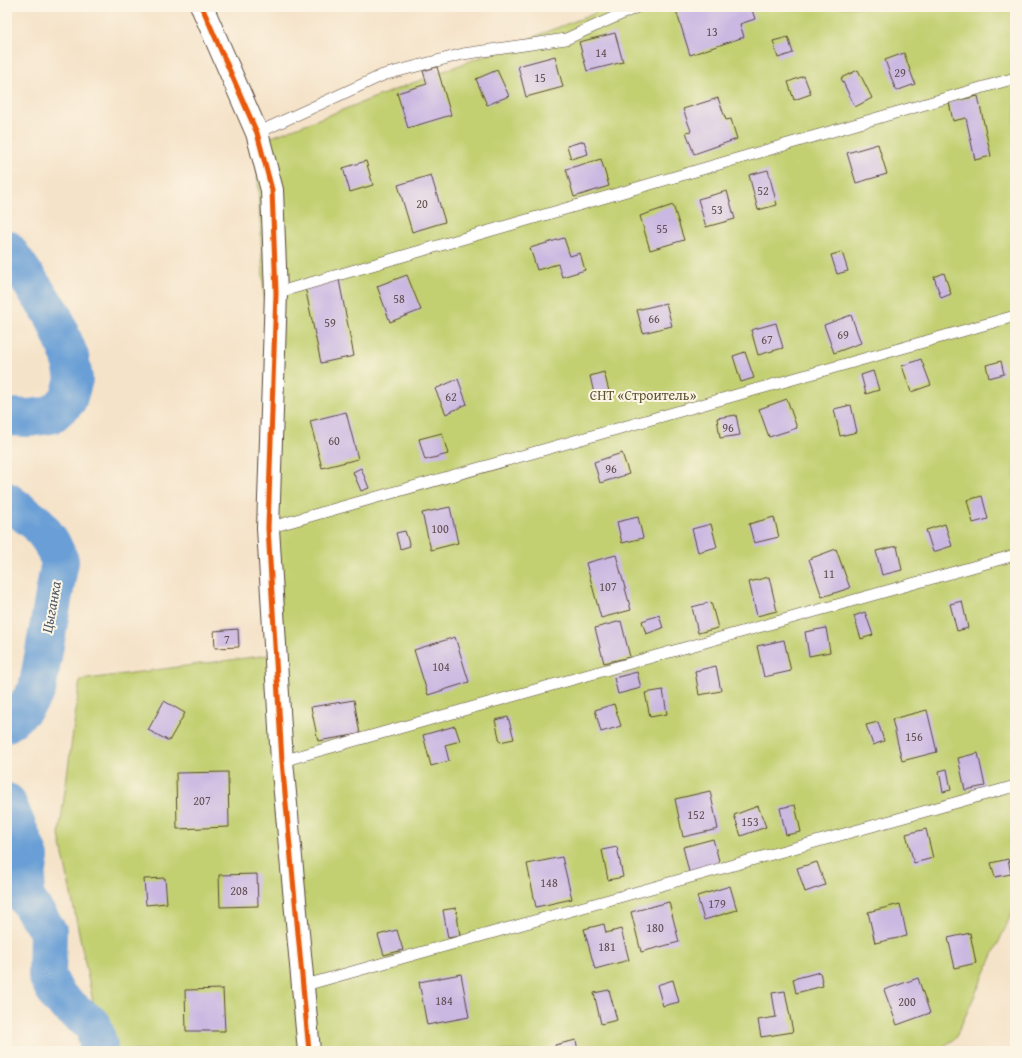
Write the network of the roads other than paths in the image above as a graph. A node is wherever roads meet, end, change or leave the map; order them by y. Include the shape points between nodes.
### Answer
1 (202, 7) edge
2 (637, 7) edge
3 (1015, 78) edge
4 (257, 133) junction
5 (276, 293) junction
6 (1015, 316) edge
7 (268, 528) junction
8 (1015, 555) edge
9 (282, 761) junction
10 (1015, 786) edge
11 (302, 986) junction
12 (309, 1051) edge

1 - 4 street
2 - 4 lane via 566,39 463,54 383,75
3 - 5 lane
4 - 5 street via 272,190
5 - 7 street
6 - 7 lane
7 - 9 street
8 - 9 lane
9 - 11 street
10 - 11 lane
11 - 12 street

